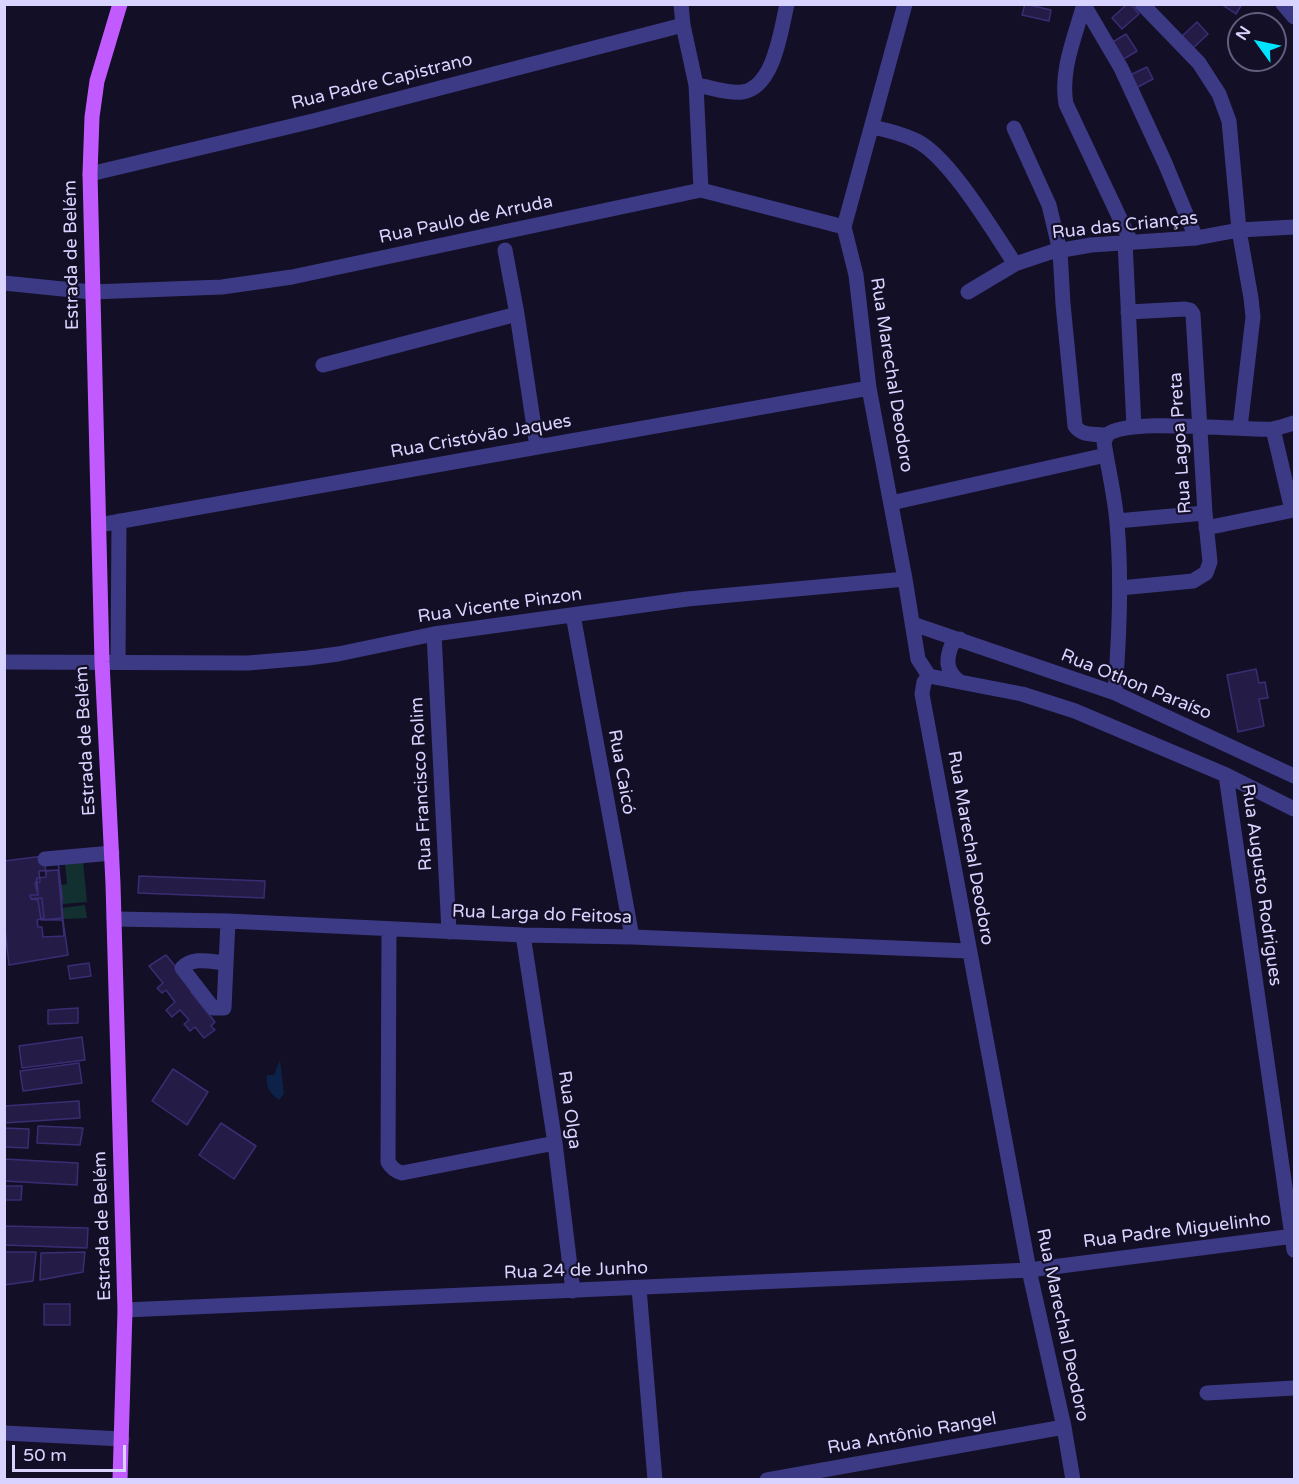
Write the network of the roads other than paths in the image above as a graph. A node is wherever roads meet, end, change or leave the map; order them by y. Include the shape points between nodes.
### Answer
1 (120, 4) edge
2 (681, 4) edge
3 (787, 4) edge
4 (905, 4) edge
5 (1142, 4) edge
6 (1283, 4) edge
7 (1084, 5) edge
8 (1294, 17) edge
9 (683, 25) junction
10 (696, 85) junction
11 (872, 127) junction
12 (1014, 128) dead end
13 (90, 174) junction
14 (701, 190) junction
15 (844, 227) junction
16 (1294, 227) edge
17 (1239, 230) junction
18 (1196, 238) junction
19 (1128, 242) junction
20 (505, 250) dead end
21 (1060, 250) junction
22 (1015, 264) junction
23 (4, 283) edge
24 (92, 292) junction
25 (968, 292) dead end
26 (1128, 312) junction
27 (518, 314) junction
28 (323, 365) dead end
29 (869, 388) junction
30 (1294, 423) edge
31 (1199, 425) junction
32 (1134, 427) junction
33 (1240, 428) junction
34 (1273, 429) junction
35 (1107, 435) junction
36 (537, 447) junction
37 (1106, 455) junction
38 (891, 503) junction
39 (1293, 510) edge
40 (119, 521) junction
41 (1117, 521) junction
42 (1206, 521) junction
43 (99, 525) junction
44 (905, 579) junction
45 (1120, 588) junction
46 (573, 615) junction
47 (913, 624) junction
48 (434, 634) junction
49 (960, 639) junction
50 (4, 662) edge
51 (102, 662) junction
52 (118, 662) junction
53 (929, 676) junction
54 (960, 682) junction
55 (1115, 693) junction
56 (1226, 775) junction
57 (1294, 776) edge
58 (1294, 809) edge
59 (112, 853) junction
60 (45, 859) dead end
61 (114, 919) junction
62 (228, 921) junction
63 (389, 930) junction
64 (449, 932) junction
65 (522, 936) junction
66 (632, 937) junction
67 (968, 951) junction
68 (226, 963) dead end
69 (555, 1143) junction
70 (1294, 1241) edge
71 (1029, 1270) junction
72 (639, 1288) junction
73 (573, 1291) junction
74 (125, 1310) junction
75 (1294, 1388) edge
76 (1207, 1393) dead end
77 (1064, 1427) junction
78 (4, 1433) edge
79 (122, 1439) junction
80 (120, 1479) edge
81 (655, 1479) edge
82 (767, 1479) edge
83 (1073, 1479) edge

1 - 13 main road, Estrada de Belém via 97,81
2 - 9 street
3 - 10 street via 771,66 762,82 741,92
4 - 11 street
5 - 17 street via 1199,63 1219,94 1229,121
6 - 8 street
7 - 18 street via 1121,68
7 - 19 street via 1064,89 1071,117
9 - 10 street
9 - 13 street, Rua Padre Capistrano
10 - 14 street
11 - 15 street
11 - 22 street via 918,141 936,155
12 - 21 street via 1049,205
13 - 24 main road, Estrada de Belém
14 - 15 street, Rua Paulo de Arruda
14 - 24 street, Rua Paulo de Arruda via 292,277 222,287
15 - 29 street, Rua Marechal Deodoro via 856,275
16 - 17 street, Rua das Crianças
17 - 18 street, Rua das Crianças
17 - 33 street via 1252,318
18 - 19 street, Rua das Crianças
19 - 21 street, Rua das Crianças
19 - 26 street
20 - 27 street
21 - 22 street, Rua das Crianças
21 - 35 street via 1075,426 1083,433
22 - 25 street, Rua das Crianças
23 - 24 street, Rua Paulo de Arruda
24 - 43 main road, Estrada de Belém
26 - 31 street, Rua Lagoa Preta via 1185,309 1193,314
26 - 32 street
27 - 28 street
27 - 36 street
29 - 36 street, Rua Cristóvão Jaques
29 - 38 street, Rua Marechal Deodoro
30 - 34 street
31 - 32 street
31 - 33 street
31 - 42 street, Rua Lagoa Preta
32 - 35 street
33 - 34 street
34 - 39 street
35 - 37 street
36 - 40 street, Rua Cristóvão Jaques
37 - 38 street
37 - 41 street
38 - 44 street, Rua Marechal Deodoro
39 - 42 street
40 - 43 street, Rua Cristóvão Jaques
40 - 52 street
41 - 42 street
41 - 45 street
42 - 45 street, Rua Lagoa Preta via 1210,562 1206,573 1193,581
43 - 51 main road, Estrada de Belém
44 - 46 street, Rua Vicente Pinzon via 687,598
44 - 47 street, Rua Marechal Deodoro
45 - 55 street
46 - 48 street, Rua Vicente Pinzon
46 - 66 street, Rua Caicó
47 - 49 street, Rua Othon Paraíso
47 - 53 street, Rua Marechal Deodoro via 918,659
48 - 52 street, Rua Vicente Pinzon via 338,654 248,663
48 - 64 street, Rua Francisco Rolim
49 - 54 street via 952,644 947,660 950,671
49 - 55 street, Rua Othon Paraíso
50 - 51 street, Rua Vicente Pinzon
51 - 52 street, Rua Vicente Pinzon
51 - 59 main road, Estrada de Belém
53 - 54 street
53 - 67 street, Rua Marechal Deodoro via 922,694
54 - 56 street via 1022,694 1075,711
55 - 57 street, Rua Othon Paraíso
56 - 58 street
56 - 70 street, Rua Augusto Rodrigues
59 - 60 street
59 - 61 main road, Estrada de Belém
61 - 62 street, Rua Larga do Feitosa
61 - 74 main road, Estrada de Belém
62 - 63 street, Rua Larga do Feitosa
62 - 68 street
63 - 64 street, Rua Larga do Feitosa
63 - 69 street via 388,1162 402,1173
64 - 65 street, Rua Larga do Feitosa
65 - 66 street, Rua Larga do Feitosa
65 - 69 street, Rua Olga
66 - 67 street, Rua Larga do Feitosa
67 - 71 street, Rua Marechal Deodoro
69 - 73 street, Rua Olga
70 - 71 street, Rua Padre Miguelinho
71 - 72 street, Rua 24 de Junho
71 - 77 street, Rua Marechal Deodoro
72 - 73 street, Rua 24 de Junho
72 - 81 street
73 - 74 street, Rua 24 de Junho
74 - 79 main road, Estrada de Belém
75 - 76 street
77 - 82 street, Rua Antônio Rangel
77 - 83 street, Rua Marechal Deodoro
78 - 79 street
79 - 80 main road, Estrada de Belém

